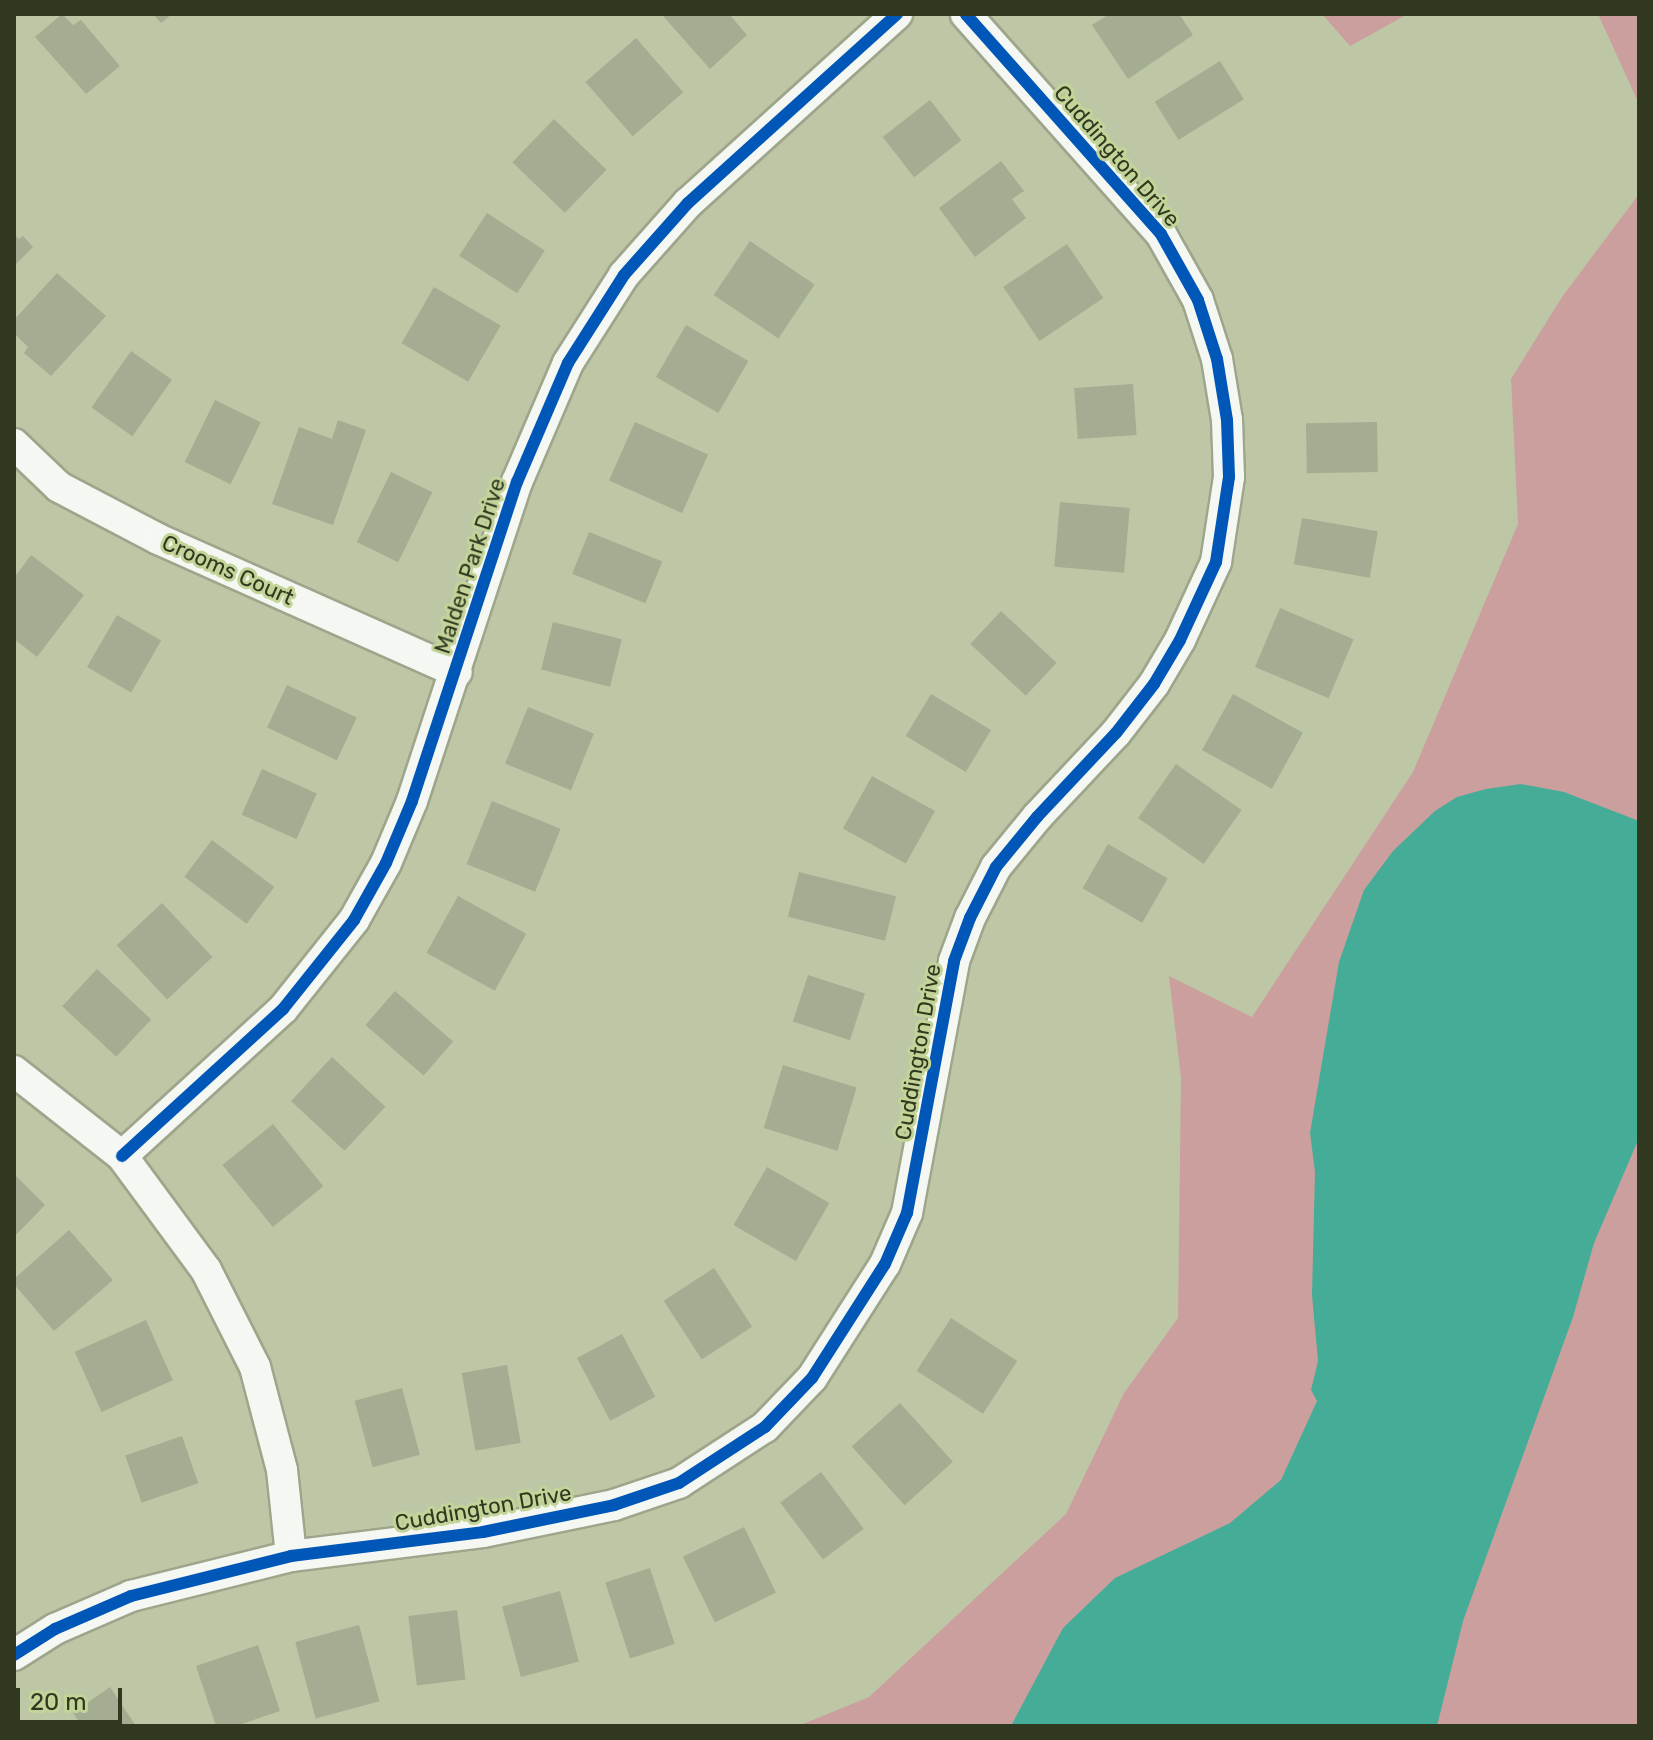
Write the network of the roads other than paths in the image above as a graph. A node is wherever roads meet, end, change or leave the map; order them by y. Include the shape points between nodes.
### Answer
1 (897, 14) edge
2 (966, 14) edge
3 (14, 444) edge
4 (457, 672) junction
5 (14, 1071) edge
6 (122, 1156) junction
7 (291, 1556) junction
8 (14, 1655) edge

1 - 4 street, Malden Park Drive via 688,203 624,275 568,363 517,482
2 - 7 street, Cuddington Drive via 1161,234 1198,300 1217,359 1227,420 1229,477 1216,562 1154,684 996,867 977,905 954,961 907,1213 885,1264 812,1378 765,1427 679,1483 614,1505 483,1532
3 - 4 street, Crooms Court via 59,487 158,539
4 - 6 street, Malden Park Drive via 386,863 354,920 283,1009
5 - 6 street
6 - 7 street via 206,1270 255,1367 282,1470
7 - 8 street, Cuddington Drive via 131,1596 55,1629

